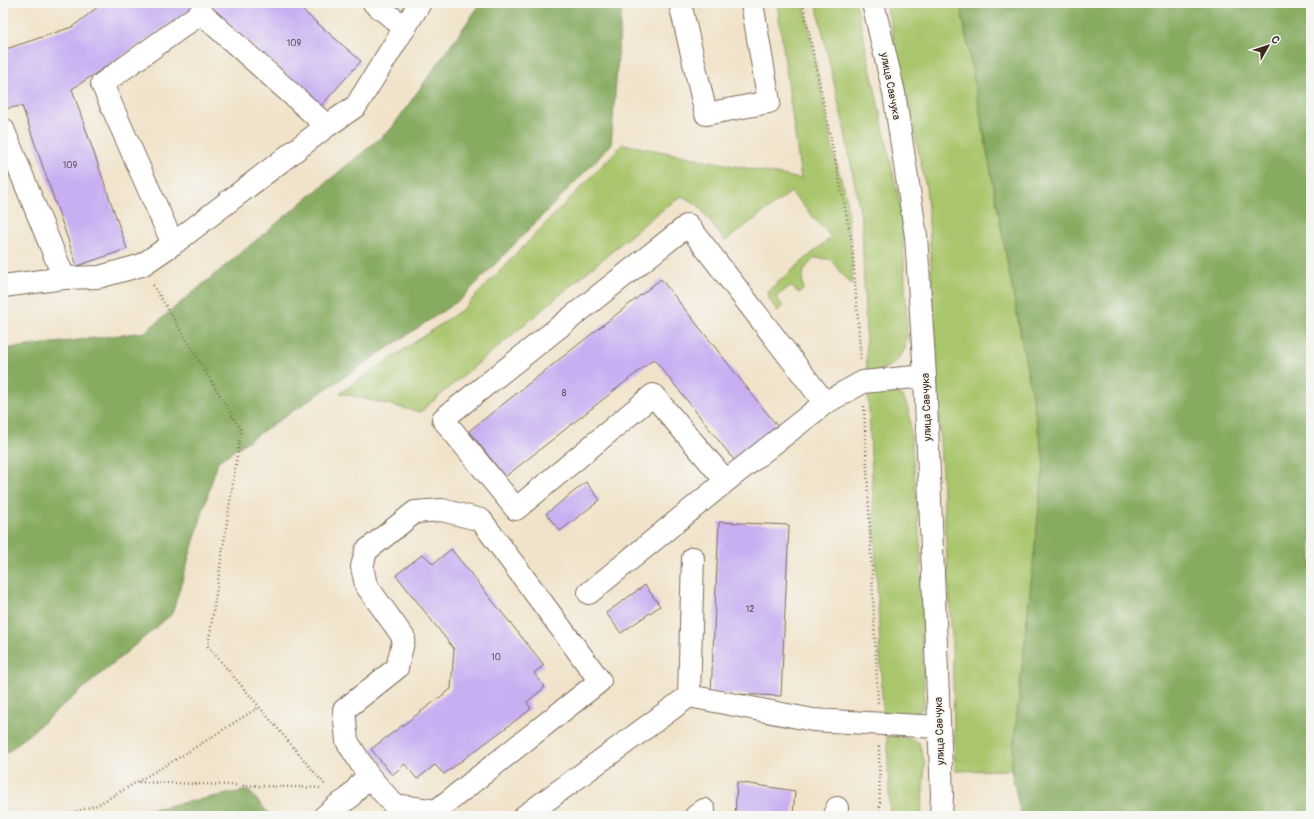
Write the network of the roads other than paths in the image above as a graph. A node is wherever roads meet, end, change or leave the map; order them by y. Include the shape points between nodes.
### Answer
1 (374, 3) edge
2 (420, 3) edge
3 (680, 3) edge
4 (752, 3) edge
5 (873, 3) edge
6 (405, 28) junction
7 (327, 126) junction
8 (3, 129) edge
9 (174, 244) junction
10 (64, 278) junction
11 (3, 286) edge
12 (925, 376) junction
13 (825, 403) junction
14 (726, 481) junction
15 (693, 558) dead end
16 (589, 593) dead end
17 (689, 696) junction
18 (938, 727) junction
19 (368, 776) junction
20 (325, 816) edge
21 (525, 816) edge
22 (696, 816) edge
23 (703, 816) edge
24 (941, 816) edge

1 - 6 street
2 - 6 street
3 - 4 street via 706,114 769,102
5 - 12 street, улица Савчука via 894,93 916,236
6 - 7 street via 356,106
7 - 9 street
7 - 9 street via 200,13 102,84
8 - 10 street
9 - 10 street via 142,265 99,277
10 - 11 street
12 - 13 street via 863,382
12 - 18 street, улица Савчука
13 - 14 street
13 - 14 street via 688,225 443,419 516,509 652,395
14 - 16 street
15 - 17 street
17 - 18 street via 813,720
17 - 21 street
18 - 24 street, улица Савчука
19 - 19 street via 347,741 344,710 397,668 404,638 366,585 362,567 366,551 414,512 442,510 481,520 600,680 436,811 394,805
19 - 20 street via 349,798
22 - 23 street via 704,810

